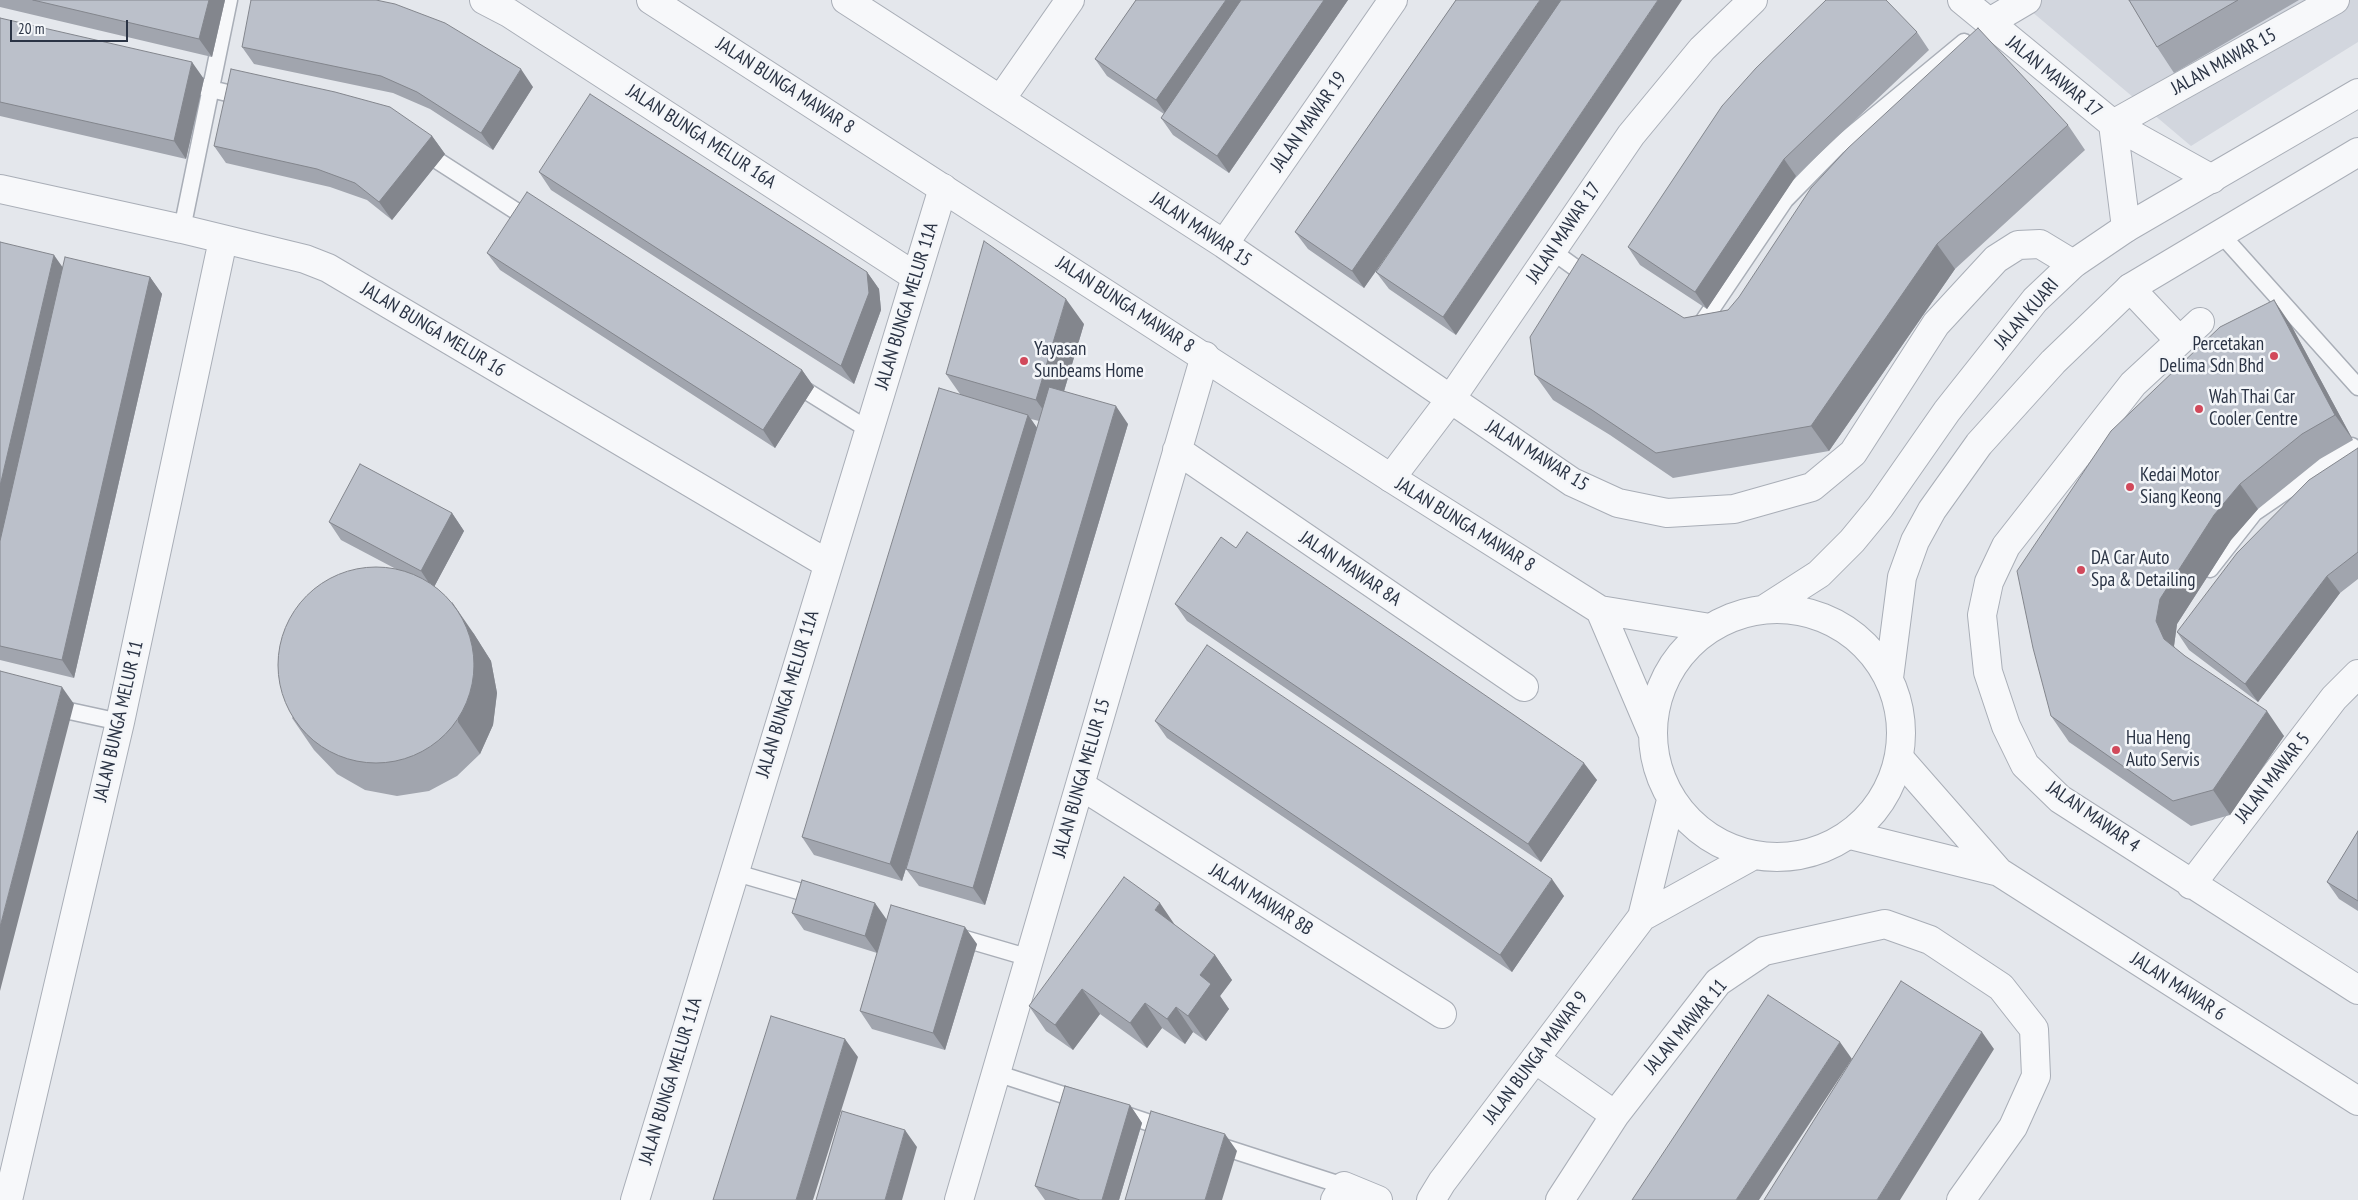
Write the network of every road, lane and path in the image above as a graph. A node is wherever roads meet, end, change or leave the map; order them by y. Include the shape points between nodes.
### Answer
1 (229, 0) edge
2 (484, 0) edge
3 (651, 0) edge
4 (846, 0) edge
5 (1070, 0) edge
6 (1393, 0) edge
7 (1752, 0) edge
8 (1962, 0) edge
9 (2027, 0) edge
10 (2335, 0) edge
11 (1988, 23) junction
12 (163, 78) edge
13 (211, 89) junction
14 (2358, 93) edge
15 (1001, 99) junction
16 (259, 101) edge
17 (2113, 124) junction
18 (408, 144) edge
19 (2358, 152) edge
20 (2212, 179) junction
21 (943, 188) junction
22 (0, 189) edge
23 (2126, 228) junction
24 (182, 229) junction
25 (544, 230) edge
26 (2220, 233) junction
27 (223, 240) junction
28 (1224, 244) junction
29 (1552, 251) junction
30 (2073, 264) junction
31 (916, 277) junction
32 (1600, 286) edge
33 (2130, 288) junction
34 (2200, 322) dead end
35 (1681, 331) edge
36 (2179, 340) junction
37 (1205, 356) junction
38 (777, 373) edge
39 (2358, 387) edge
40 (1450, 400) junction
41 (869, 430) junction
42 (2352, 446) dead end
43 (1177, 450) junction
44 (1391, 478) junction
45 (828, 564) junction
46 (2202, 580) dead end
47 (1600, 610) junction
48 (1763, 610) junction
49 (1710, 628) junction
50 (2358, 674) edge
51 (1889, 678) junction
52 (1524, 688) dead end
53 (2346, 700) edge
54 (37, 703) edge
55 (120, 722) junction
56 (1652, 732) junction
57 (1900, 759) junction
58 (1080, 785) junction
59 (1671, 800) junction
60 (1850, 835) junction
61 (1754, 855) junction
62 (733, 872) junction
63 (1999, 872) junction
64 (2191, 885) junction
65 (838, 902) edge
66 (1642, 917) junction
67 (944, 933) edge
68 (1030, 958) junction
69 (2358, 990) edge
70 (1442, 1014) dead end
71 (1535, 1060) junction
72 (996, 1073) junction
73 (2358, 1101) edge
74 (1615, 1115) junction
75 (1184, 1134) edge
76 (1203, 1140) edge
77 (1340, 1193) edge
78 (8, 1200) edge
79 (635, 1200) edge
80 (959, 1200) edge
81 (1378, 1200) edge
82 (1431, 1200) edge
83 (1560, 1200) edge
84 (1961, 1200) edge

1 - 13 lane
2 - 31 street, JALAN BUNGA MELUR 16A
3 - 21 street, JALAN BUNGA MAWAR 8
4 - 15 street, JALAN MAWAR 15
5 - 15 street
6 - 28 street, JALAN MAWAR 19
7 - 29 street, JALAN MAWAR 17 via 1702,49 1631,135
8 - 11 street, JALAN MAWAR 17
9 - 11 street
10 - 17 street, JALAN MAWAR 15
11 - 17 street, JALAN MAWAR 17
11 - 35 lane via 1832,153 1785,200 1698,329
12 - 13 lane
13 - 16 lane
13 - 24 lane
14 - 20 street, JALAN KUARI
15 - 28 street, JALAN MAWAR 15
17 - 20 street
17 - 23 street, JALAN MAWAR 17
18 - 25 lane via 424,151
19 - 26 street
20 - 23 street, JALAN KUARI
21 - 31 street, JALAN BUNGA MELUR 11A
21 - 37 street, JALAN BUNGA MAWAR 8
22 - 24 street, JALAN BUNGA MELUR 16
23 - 30 street, JALAN KUARI
24 - 27 street, JALAN BUNGA MELUR 16
26 - 33 street
26 - 39 lane
27 - 45 street, JALAN BUNGA MELUR 16 via 297,257 328,268
27 - 55 street, JALAN BUNGA MELUR 11
28 - 40 street, JALAN MAWAR 15
29 - 32 lane
29 - 40 street, JALAN MAWAR 17
30 - 40 street, JALAN MAWAR 15 via 2040,244 2018,245 1996,258 1936,324 1853,453 1812,487 1734,508 1668,514 1618,503 1572,482
30 - 48 street, JALAN KUARI via 2029,307 1947,411 1880,507 1852,541 1819,574
31 - 41 street, JALAN BUNGA MELUR 11A
33 - 36 street
33 - 51 street via 2053,362 1979,444 1932,510 1915,541 1902,577
34 - 36 street, JALAN MAWAR 4
36 - 64 street, JALAN MAWAR 4 via 2133,384 2006,546 1989,582 1982,615 1988,672 2006,726 2025,765 2060,799
37 - 43 street, JALAN BUNGA MELUR 15
37 - 44 street, JALAN BUNGA MAWAR 8
38 - 41 lane
40 - 44 street, JALAN MAWAR 17
41 - 45 street, JALAN BUNGA MELUR 11A
42 - 46 lane via 2254,513
43 - 52 street, JALAN MAWAR 8A
43 - 58 street, JALAN BUNGA MELUR 15
44 - 47 street, JALAN BUNGA MAWAR 8
45 - 62 street, JALAN BUNGA MELUR 11A
47 - 49 street, JALAN BUNGA MAWAR 8
47 - 56 street
48 - 49 street via 1735,616
48 - 51 street via 1801,611 1837,624 1867,647
49 - 56 street via 1679,655 1659,691
50 - 53 street, JALAN MAWAR 5
51 - 57 street via 1902,717
53 - 64 street, JALAN MAWAR 5 via 2284,751
54 - 55 lane
55 - 78 street, JALAN BUNGA MELUR 11
56 - 59 street via 1657,767
57 - 60 street via 1890,788 1873,814
57 - 63 street, JALAN MAWAR 6
58 - 68 street, JALAN BUNGA MELUR 15
58 - 70 street, JALAN MAWAR 8B
59 - 61 street via 1693,825 1721,845
59 - 66 street, JALAN BUNGA MAWAR 9
60 - 61 street via 1820,850 1787,857
60 - 63 street, JALAN MAWAR 6
61 - 66 street, JALAN BUNGA MAWAR 9
62 - 65 lane
62 - 79 street, JALAN BUNGA MELUR 11A
63 - 73 street, JALAN MAWAR 6
64 - 69 street, JALAN MAWAR 4
66 - 71 street, JALAN BUNGA MAWAR 9
67 - 68 lane
68 - 72 street, JALAN BUNGA MELUR 15
71 - 74 street
71 - 82 street, JALAN BUNGA MAWAR 9
72 - 75 lane
72 - 80 street, JALAN BUNGA MELUR 15
74 - 83 street, JALAN MAWAR 11
74 - 84 street, JALAN MAWAR 11 via 1718,982 1764,951 1885,924 1930,940 2001,987 2034,1029 2036,1076 2013,1127
76 - 77 lane
77 - 81 street

